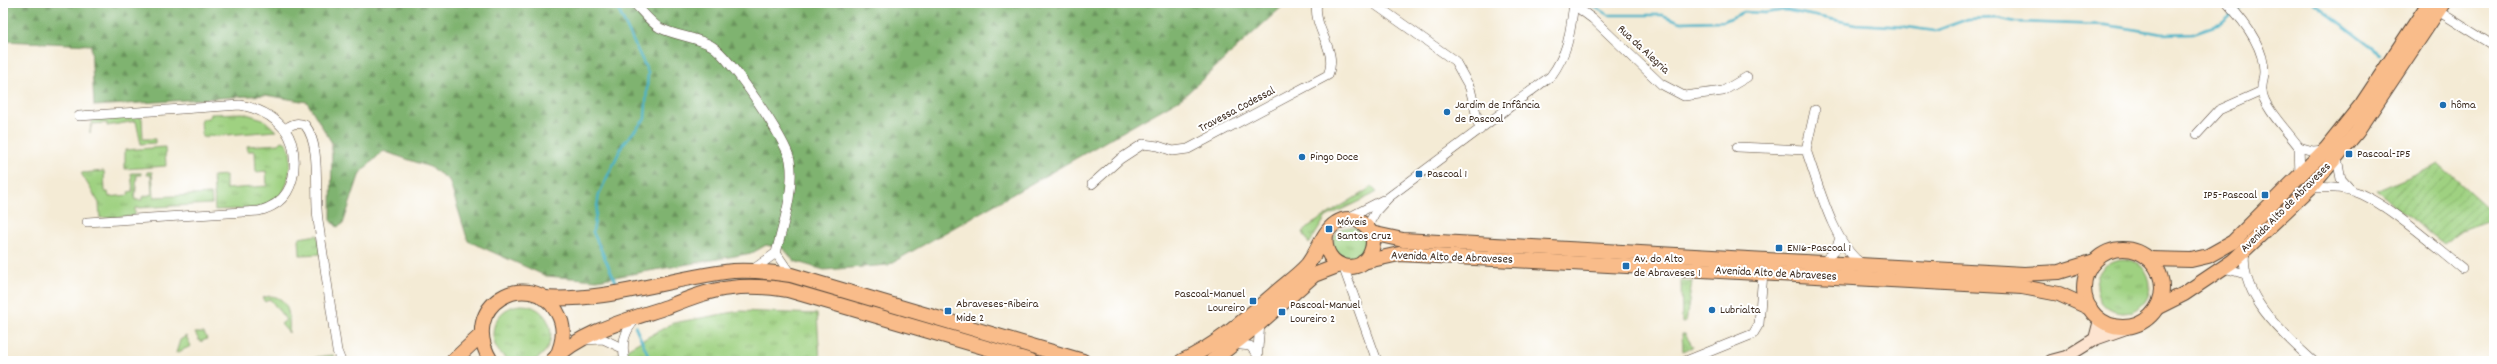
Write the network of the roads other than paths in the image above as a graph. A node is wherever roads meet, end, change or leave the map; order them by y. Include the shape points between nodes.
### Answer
1 (634, 3) edge
2 (1317, 3) edge
3 (1373, 3) edge
4 (1574, 4) edge
5 (2229, 5) edge
6 (2437, 6) edge
7 (2494, 46) edge
8 (1747, 77) dead end
9 (2262, 91) junction
10 (1815, 110) dead end
11 (79, 116) dead end
12 (285, 129) junction
13 (1480, 130) junction
14 (2196, 134) dead end
15 (2299, 147) junction
16 (1737, 148) dead end
17 (1806, 150) junction
18 (2332, 154) junction
19 (2300, 176) junction
20 (1092, 184) dead end
21 (2310, 188) junction
22 (2352, 191) junction
23 (1390, 197) junction
24 (1348, 218) junction
25 (87, 222) dead end
26 (1369, 230) junction
27 (1326, 236) junction
28 (1840, 239) junction
29 (2244, 250) junction
30 (776, 253) junction
31 (2150, 259) junction
32 (2095, 261) junction
33 (1822, 263) junction
34 (1350, 265) junction
35 (1862, 265) junction
36 (2462, 268) dead end
37 (2219, 270) junction
38 (751, 271) junction
39 (1763, 273) junction
40 (2245, 274) junction
41 (791, 275) junction
42 (549, 298) junction
43 (2158, 307) junction
44 (2090, 308) junction
45 (638, 316) junction
46 (2100, 320) junction
47 (1260, 323) junction
48 (2129, 327) junction
49 (481, 335) junction
50 (2095, 339) junction
51 (579, 341) junction
52 (1233, 344) junction
53 (622, 348) junction
54 (1257, 358) edge
55 (554, 359) edge
56 (341, 361) edge
57 (453, 361) edge
58 (491, 361) edge
59 (625, 361) edge
60 (1031, 361) edge
61 (1083, 361) edge
62 (1182, 361) edge
63 (1212, 361) edge
64 (1377, 361) edge
65 (1686, 361) edge
66 (2051, 361) edge
67 (2313, 361) edge

1 - 30 street via 660,28 712,46 753,93 786,148 790,160 790,181
2 - 20 street, Travessa Codessal via 1318,18 1331,56 1332,65 1328,75 1188,149 1172,150 1143,144 1120,159
3 - 13 street via 1455,61 1470,88
4 - 8 street, Rua da Alegria via 1661,84 1684,96 1723,91
4 - 13 street via 1570,40 1551,76
5 - 9 street via 2240,16 2254,39 2263,61
6 - 7 street
6 - 18 main road, Avenida Alto de Abraveses via 2391,84
9 - 14 street via 2219,110
9 - 15 street via 2268,106
10 - 17 street
11 - 12 street via 240,105 257,108
12 - 25 street via 292,148 294,170 287,193 269,208 260,211
12 - 56 street via 291,124 305,125 314,139 318,219 337,351
13 - 23 street
15 - 18 street
15 - 19 street
16 - 17 street
17 - 28 street
18 - 19 main road, Avenida Alto de Abraveses
18 - 21 main road, Avenida Alto de Abraveses
18 - 22 street via 2341,179
19 - 31 main road, Avenida Alto de Abraveses via 2233,242 2208,256 2191,260
21 - 22 street via 2331,187
21 - 29 main road, Avenida Alto de Abraveses
22 - 36 street via 2373,199
23 - 24 street
23 - 26 street via 1376,211
24 - 26 main road via 1362,222
24 - 27 main road via 1334,223
26 - 33 main road, Avenida Alto de Abraveses via 1403,240
26 - 34 main road via 1372,249
27 - 34 main road via 1325,243 1329,256
27 - 62 main road via 1303,269 1229,333
28 - 33 street via 1834,252
28 - 35 street via 1849,255
29 - 37 main road, Avenida Alto de Abraveses
29 - 40 street
30 - 38 street
30 - 41 street
31 - 32 main road via 2128,249 2116,250
31 - 43 main road via 2158,270 2162,282 2162,295
32 - 35 main road, Avenida Alto de Abraveses via 2059,272 2024,274
32 - 44 main road via 2084,284
33 - 35 main road, Avenida Alto de Abraveses
34 - 39 main road, Avenida Alto de Abraveses via 1399,254
34 - 47 main road, Avenida Alto de Abraveses via 1314,275
34 - 64 street via 1354,293
37 - 40 street via 2228,269
37 - 43 main road, Avenida Alto de Abraveses via 2184,294
38 - 41 main road
38 - 42 main road via 732,272 613,294 582,298
39 - 44 main road, Avenida Alto de Abraveses via 2022,287 2059,294
39 - 65 street via 1759,324 1753,334
40 - 67 street via 2273,322
41 - 61 main road
42 - 49 main road via 532,293 508,294 488,309
42 - 55 main road via 561,318 564,332 562,346
43 - 48 main road via 2140,324
44 - 46 main road
45 - 51 main road
45 - 53 street via 629,326
45 - 60 main road via 700,295 730,288 757,286 788,290
46 - 48 main road via 2109,325
46 - 50 street
47 - 52 main road, Avenida Alto de Abraveses
47 - 54 street
48 - 50 street
49 - 57 main road
49 - 58 main road via 484,349
50 - 66 street via 2066,357
51 - 53 street via 603,339
51 - 55 main road
52 - 54 street via 1250,346
52 - 63 main road, Avenida Alto de Abraveses
53 - 59 street

